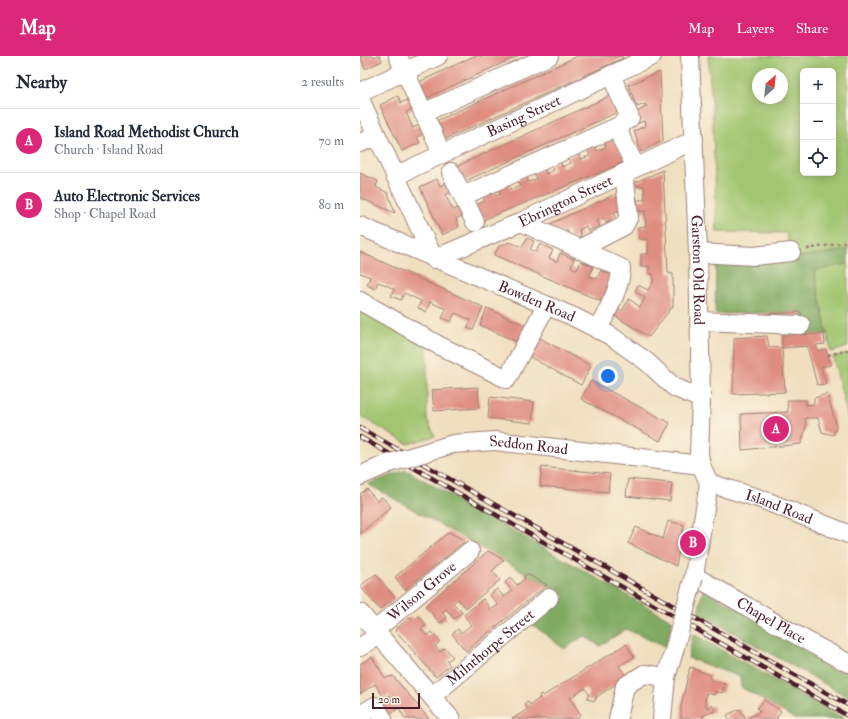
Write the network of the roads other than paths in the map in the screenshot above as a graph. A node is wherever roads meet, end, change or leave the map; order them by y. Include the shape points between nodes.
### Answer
1 (438, 56) edge
2 (549, 56) edge
3 (652, 56) edge
4 (690, 56) edge
5 (628, 61) edge
6 (401, 64) edge
7 (611, 75) junction
8 (360, 99) edge
9 (423, 113) junction
10 (619, 126) junction
11 (377, 136) junction
12 (694, 140) junction
13 (360, 143) edge
14 (442, 154) junction
15 (630, 170) junction
16 (452, 172) dead end
17 (395, 176) junction
18 (463, 196) junction
19 (475, 222) dead end
20 (521, 222) junction
21 (360, 226) edge
22 (580, 249) junction
23 (791, 252) road end
24 (698, 253) junction
25 (434, 259) junction
26 (360, 301) edge
27 (546, 306) junction
28 (699, 321) junction
29 (801, 325) dead end
30 (598, 330) junction
31 (701, 399) junction
32 (701, 465) junction
33 (360, 476) edge
34 (709, 483) junction
35 (848, 534) edge
36 (470, 551) dead end
37 (694, 576) junction
38 (549, 598) dead end
39 (360, 613) edge
40 (376, 634) junction
41 (360, 647) edge
42 (848, 663) edge
43 (666, 677) junction
44 (432, 696) junction
45 (360, 715) edge
46 (383, 719) edge
47 (451, 719) edge
48 (618, 719) edge
49 (662, 719) edge

1 - 6 street
2 - 9 street
3 - 5 street, Basing Street
4 - 12 street, Garston Old Road
5 - 7 street, Basing Street
6 - 8 street
6 - 9 street
7 - 10 street via 630,118
7 - 14 street, Basing Street
8 - 11 street
9 - 14 street
10 - 15 street
10 - 18 street
11 - 13 street
11 - 17 street
12 - 15 street, Ebrington Street
12 - 24 street, Garston Old Road
14 - 17 street, Basing Street
15 - 20 street, Ebrington Street
15 - 22 street via 629,216 624,226
16 - 18 street
17 - 25 street
18 - 19 street
20 - 22 street
20 - 25 street, Ebrington Street
21 - 25 street, Bowden Road
22 - 30 street via 621,268 619,281
23 - 24 street via 754,256
24 - 28 street, Garston Old Road
25 - 27 street, Bowden Road
26 - 27 street via 440,346 507,379
27 - 30 street, Bowden Road
28 - 29 street
28 - 31 street, Garston Old Road
30 - 31 street, Bowden Road via 611,336 647,362 674,387
31 - 32 street, Garston Old Road
32 - 33 street, Seddon Road, bridge via 495,441 453,444 387,464
32 - 34 street, Garston Old Road
34 - 35 street, Island Road via 761,499
34 - 37 street
36 - 40 street, Wilson Grove
37 - 42 street, Chapel Place via 780,627
37 - 43 street, bridge
38 - 44 street, Milnthorpe Street
39 - 40 street
40 - 41 street, Wilson Grove
40 - 44 street
43 - 48 street via 644,674 625,686
43 - 49 street
44 - 47 street
45 - 46 street via 374,706

